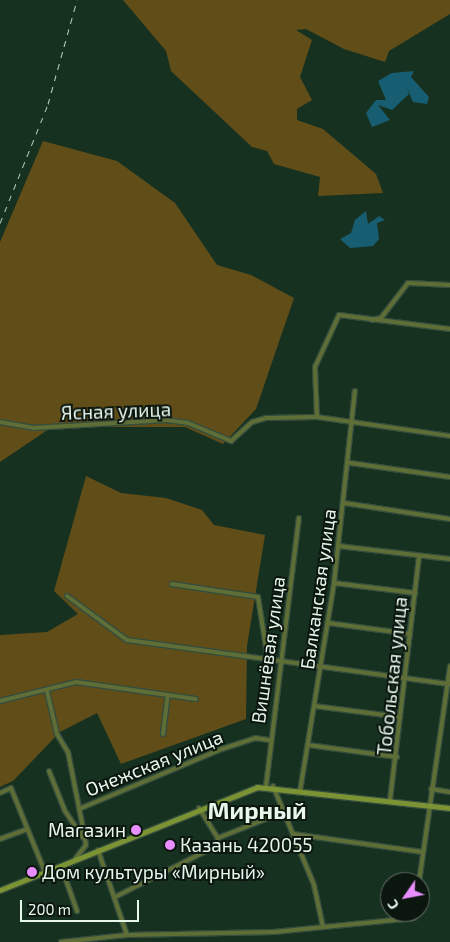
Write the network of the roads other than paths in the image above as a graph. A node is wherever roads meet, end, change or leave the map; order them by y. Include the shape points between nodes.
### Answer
1 (450, 285) edge
2 (370, 321) junction
3 (450, 329) edge
4 (355, 391) dead end
5 (317, 417) junction
6 (0, 422) edge
7 (354, 424) junction
8 (450, 436) edge
9 (350, 463) junction
10 (450, 477) edge
11 (344, 504) junction
12 (299, 518) dead end
13 (450, 519) edge
14 (338, 546) junction
15 (419, 556) junction
16 (450, 560) edge
17 (334, 583) junction
18 (172, 584) dead end
19 (415, 593) junction
20 (67, 596) dead end
21 (328, 622) junction
22 (410, 634) junction
23 (268, 660) junction
24 (282, 662) junction
25 (321, 666) junction
26 (450, 666) edge
27 (406, 677) junction
28 (449, 683) edge
29 (48, 691) junction
30 (168, 695) junction
31 (196, 699) dead end
32 (0, 701) edge
33 (314, 706) junction
34 (400, 717) junction
35 (163, 734) dead end
36 (269, 740) junction
37 (308, 745) junction
38 (397, 756) junction
39 (49, 771) dead end
40 (266, 786) junction
41 (273, 786) junction
42 (431, 789) junction
43 (300, 791) junction
44 (450, 792) edge
45 (0, 793) edge
46 (390, 800) junction
47 (429, 805) junction
48 (199, 808) junction
49 (450, 808) edge
50 (80, 809) junction
51 (281, 813) junction
52 (27, 829) junction
53 (293, 834) junction
54 (218, 838) junction
55 (0, 839) edge
56 (85, 842) junction
57 (96, 851) junction
58 (423, 852) junction
59 (74, 860) junction
60 (61, 866) junction
61 (45, 872) junction
62 (420, 872) edge
63 (0, 890) edge
64 (117, 896) junction
65 (77, 911) dead end
66 (380, 921) edge
67 (323, 927) junction
68 (127, 935) junction
69 (61, 942) edge

1 - 2 street via 408,283 381,318
2 - 3 street
2 - 5 street via 339,315 324,342 315,367
4 - 7 street, Балканская улица
5 - 6 street, Ясная улица via 266,418 252,422 230,442 188,423 167,420 33,428
5 - 7 street, Ясная улица
7 - 8 street, Ясная улица
7 - 9 street, Балканская улица
9 - 10 street
9 - 11 street, Балканская улица
11 - 13 street
11 - 14 street, Балканская улица
12 - 24 street, Вишнёвая улица
14 - 15 street
14 - 17 street, Балканская улица
15 - 16 street
15 - 19 street, Тобольская улица
17 - 19 street
17 - 21 street, Балканская улица
18 - 23 street via 258,597
19 - 22 street, Тобольская улица
20 - 23 street via 127,640
21 - 22 street
21 - 25 street, Балканская улица
22 - 27 street, Тобольская улица
23 - 24 street
24 - 25 street
24 - 36 street, Вишнёвая улица
25 - 27 street
25 - 33 street, Балканская улица
26 - 28 street
27 - 28 street
27 - 34 street, Тобольская улица
28 - 42 street
29 - 30 street via 76,682
29 - 32 street
29 - 50 street via 57,734 68,752
30 - 31 street
30 - 35 street
33 - 34 street
33 - 37 street, Балканская улица
34 - 38 street, Тобольская улица
36 - 40 street, Вишнёвая улица
36 - 50 street, Онежская улица via 255,738 222,750
37 - 38 street
37 - 43 street, Балканская улица
38 - 46 street, Тобольская улица
39 - 56 street via 65,811
40 - 41 street
40 - 48 street
41 - 43 street
41 - 51 street
42 - 44 street
42 - 47 street
43 - 46 street
45 - 52 street via 11,788
46 - 47 street
47 - 49 street
47 - 58 street
48 - 54 street
48 - 57 street
50 - 56 street
51 - 53 street
51 - 54 street
52 - 55 street
52 - 61 street
53 - 58 street
53 - 67 street via 314,885
54 - 64 street via 216,846
56 - 57 street
56 - 59 street
57 - 59 street
57 - 64 street
58 - 62 street
59 - 60 street
60 - 61 street
60 - 65 street
61 - 63 street
64 - 68 street
66 - 67 street
67 - 68 street
68 - 69 street

